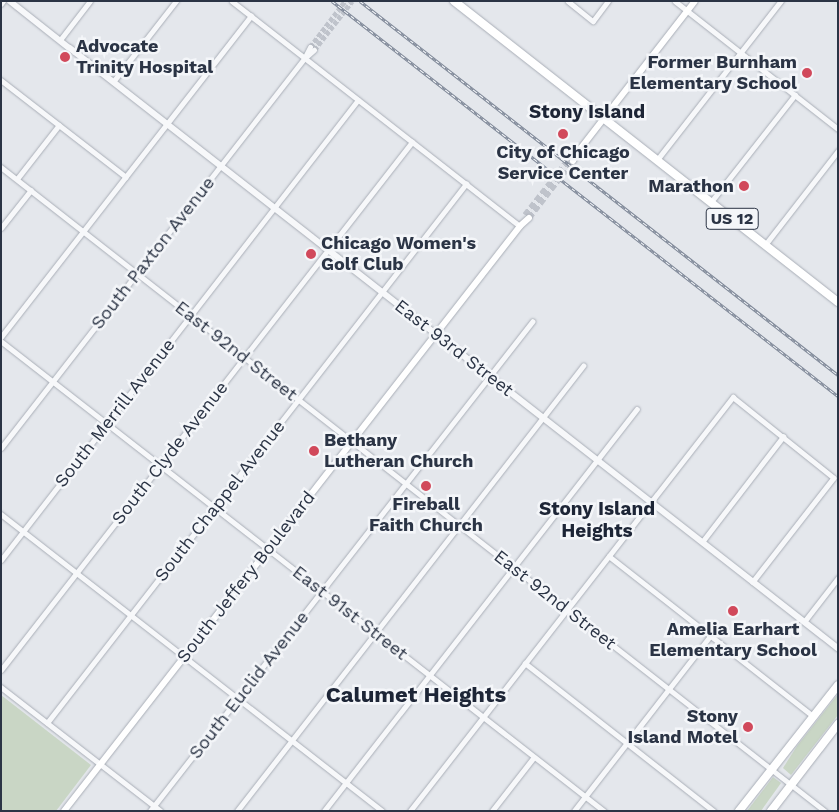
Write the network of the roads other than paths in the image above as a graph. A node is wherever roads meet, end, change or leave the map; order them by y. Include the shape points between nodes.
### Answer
1 (10, 1) edge
2 (90, 1) edge
3 (176, 1) edge
4 (232, 1) edge
5 (454, 1) edge
6 (568, 1) edge
7 (608, 1) edge
8 (675, 1) edge
9 (695, 1) edge
10 (781, 1) edge
11 (688, 11) junction
12 (251, 16) junction
13 (60, 40) junction
14 (312, 49) tunnel mouth
15 (741, 53) junction
16 (305, 58) junction
17 (1, 80) edge
18 (114, 82) junction
19 (794, 95) junction
20 (358, 100) junction
21 (604, 119) junction
22 (167, 124) junction
23 (59, 125) junction
24 (838, 129) edge
25 (412, 142) junction
26 (838, 151) edge
27 (572, 159) tunnel mouth
28 (657, 160) junction
29 (221, 166) junction
30 (1, 167) edge
31 (126, 177) junction
32 (17, 180) junction
33 (466, 184) junction
34 (30, 190) junction
35 (710, 202) junction
36 (274, 208) junction
37 (527, 217) tunnel mouth
38 (520, 226) junction
39 (1, 228) edge
40 (83, 231) junction
41 (765, 245) junction
42 (328, 250) junction
43 (137, 274) junction
44 (382, 292) junction
45 (838, 302) edge
46 (191, 316) junction
47 (532, 322) dead end
48 (436, 334) junction
49 (1, 337) edge
50 (1, 341) edge
51 (244, 357) junction
52 (583, 366) dead end
53 (489, 376) junction
54 (53, 381) junction
55 (298, 400) junction
56 (637, 409) dead end
57 (543, 418) junction
58 (107, 423) junction
59 (783, 437) junction
60 (352, 441) junction
61 (1, 448) edge
62 (597, 460) junction
63 (161, 465) junction
64 (405, 483) junction
65 (651, 502) junction
66 (215, 507) junction
67 (1, 514) edge
68 (459, 525) junction
69 (23, 531) junction
70 (702, 542) junction
71 (268, 549) junction
72 (609, 556) junction
73 (1, 560) edge
74 (513, 568) junction
75 (77, 573) junction
76 (838, 578) edge
77 (753, 582) junction
78 (322, 591) junction
79 (567, 610) junction
80 (131, 615) junction
81 (804, 622) junction
82 (376, 633) junction
83 (710, 636) junction
84 (838, 648) edge
85 (184, 657) junction
86 (526, 663) junction
87 (1, 670) edge
88 (430, 675) junction
89 (838, 685) edge
90 (1, 687) edge
91 (669, 689) junction
92 (238, 698) junction
93 (814, 716) junction
94 (483, 717) junction
95 (47, 722) junction
96 (838, 724) edge
97 (292, 740) junction
98 (627, 742) junction
99 (534, 757) junction
100 (100, 764) junction
101 (772, 769) junction
102 (346, 782) junction
103 (791, 784) junction
104 (585, 796) junction
105 (154, 806) junction
106 (64, 811) edge
107 (150, 811) edge
108 (161, 811) edge
109 (237, 811) edge
110 (324, 811) edge
111 (382, 811) edge
112 (410, 811) edge
113 (492, 811) edge
114 (574, 811) edge
115 (604, 811) edge
116 (714, 811) edge
117 (739, 811) edge
118 (771, 811) edge
119 (825, 811) edge

1 - 13 street, East 93rd Street
2 - 13 street
3 - 18 street
4 - 12 street
5 - 21 main road, US 12
6 - 7 street via 593,21
8 - 11 street
9 - 11 main road
10 - 15 street
11 - 15 street
11 - 21 main road
12 - 16 street
12 - 22 street
13 - 18 street, East 93rd Street
14 - 16 street, South Paxton Avenue
15 - 19 street
15 - 28 street
16 - 20 street
16 - 29 street, South Paxton Avenue
17 - 23 street
18 - 22 street, East 93rd Street
19 - 24 street
19 - 35 street
20 - 25 street
20 - 36 street, South Merrill Avenue
21 - 27 main road
21 - 28 main road, US 12
22 - 29 street, East 93rd Street
22 - 31 street
23 - 31 street
23 - 32 street
25 - 33 street
25 - 42 street, South Clyde Avenue
26 - 41 street
28 - 35 main road, US 12
29 - 36 street, East 93rd Street
29 - 43 street, South Paxton Avenue
30 - 32 street, East 92nd Street
31 - 40 street
32 - 34 street, East 92nd Street
33 - 38 street
33 - 44 street, South Chappel Avenue
34 - 39 street
34 - 40 street, East 92nd Street
35 - 41 main road, US 12
36 - 42 street, East 93rd Street
36 - 46 street, South Merrill Avenue
37 - 38 main road, South Jeffery Boulevard
38 - 48 main road, South Jeffery Boulevard
40 - 43 street, East 92nd Street
40 - 49 street
41 - 45 main road, US 12
42 - 44 street, East 93rd Street
42 - 51 street, South Clyde Avenue
43 - 46 street, East 92nd Street
43 - 54 street, South Paxton Avenue
44 - 48 street, East 93rd Street
44 - 55 street, South Chappel Avenue
46 - 51 street, East 92nd Street
46 - 58 street, South Merrill Avenue
47 - 53 street, South Euclid Avenue
48 - 53 street, East 93rd Street
48 - 60 main road, South Jeffery Boulevard
50 - 54 street, East 91st Street
51 - 55 street, East 92nd Street
51 - 63 street, South Clyde Avenue
52 - 57 street
53 - 57 street, East 93rd Street
53 - 64 street, South Euclid Avenue
54 - 58 street, East 91st Street
54 - 61 street, South Paxton Avenue
55 - 60 street, East 92nd Street
55 - 66 street, South Chappel Avenue
56 - 62 street
57 - 62 street, East 93rd Street
57 - 68 street
58 - 63 street, East 91st Street
58 - 69 street, South Merrill Avenue
59 - 65 street via 733,397
59 - 70 street
59 - 77 street via 834,478
60 - 64 street, East 92nd Street
60 - 71 main road, South Jeffery Boulevard
62 - 65 street, East 93rd Street
62 - 74 street
63 - 66 street, East 91st Street
63 - 75 street, South Clyde Avenue
64 - 68 street, East 92nd Street
64 - 78 street, South Euclid Avenue
65 - 70 street, East 93rd Street
65 - 72 street
66 - 71 street, East 91st Street
66 - 80 street, South Chappel Avenue
67 - 69 street
68 - 74 street, East 92nd Street
68 - 82 street
69 - 73 street, South Merrill Avenue
69 - 75 street
70 - 77 street, East 93rd Street
71 - 78 street, East 91st Street
71 - 85 main road, South Jeffery Boulevard
72 - 79 street
72 - 83 street
74 - 79 street, East 92nd Street
74 - 88 street
75 - 80 street
75 - 87 street, South Clyde Avenue
76 - 81 street
77 - 81 street, East 93rd Street
78 - 82 street, East 91st Street
78 - 92 street, South Euclid Avenue
79 - 86 street
79 - 91 street, East 92nd Street
80 - 85 street
80 - 95 street, South Chappel Avenue
81 - 84 street, East 93rd Street
82 - 88 street, East 91st Street
82 - 97 street
83 - 91 street
83 - 93 street
85 - 92 street
85 - 100 main road, South Jeffery Boulevard
86 - 94 street
86 - 98 street
88 - 94 street, East 91st Street
88 - 102 street
89 - 93 main road
90 - 95 street
91 - 98 street
91 - 101 street, East 92nd Street
92 - 97 street
92 - 105 street, South Euclid Avenue
93 - 101 main road
94 - 99 street, East 91st Street
94 - 112 street
95 - 100 street
96 - 103 main road
97 - 102 street
97 - 109 street
98 - 104 street
98 - 116 street
99 - 104 street, East 91st Street
99 - 113 street
100 - 105 street
100 - 106 main road, South Jeffery Boulevard
101 - 103 street, East 92nd Street
101 - 117 main road
102 - 110 street
102 - 111 street
103 - 118 main road
103 - 119 street, East 92nd Street
104 - 114 street
104 - 115 street, East 91st Street
105 - 107 street, South Euclid Avenue
105 - 108 street

